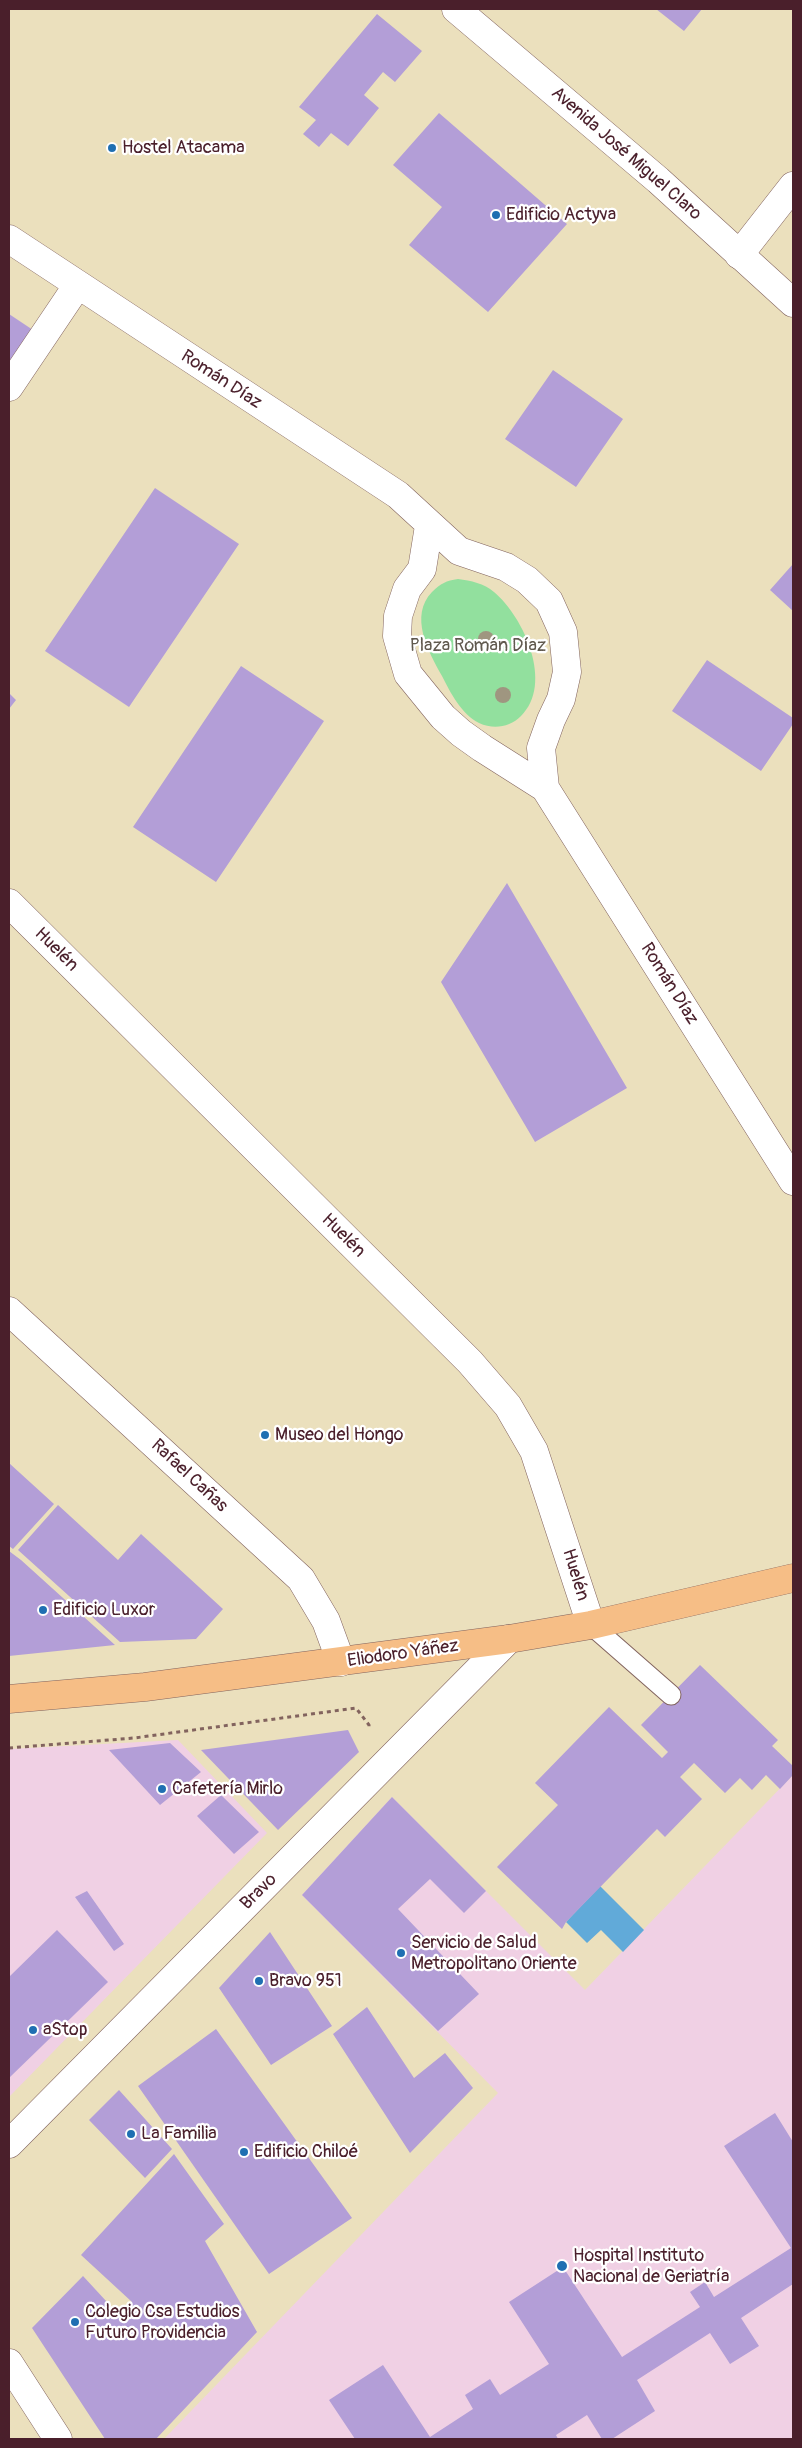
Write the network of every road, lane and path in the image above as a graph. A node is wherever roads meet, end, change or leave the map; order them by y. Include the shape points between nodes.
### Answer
1 (456, 9) edge
2 (793, 186) edge
3 (9, 239) edge
4 (739, 255) junction
5 (77, 286) junction
6 (793, 303) edge
7 (9, 387) edge
8 (429, 526) junction
9 (546, 788) junction
10 (9, 903) edge
11 (793, 1181) edge
12 (9, 1311) edge
13 (793, 1578) edge
14 (591, 1625) junction
15 (509, 1640) junction
16 (342, 1662) junction
17 (671, 1695) dead end
18 (9, 1699) edge
19 (368, 1734) dead end
20 (9, 1748) edge
21 (9, 2144) edge
22 (9, 2364) edge
23 (58, 2439) edge

1 - 4 street, Avenida José Miguel Claro via 651,174
2 - 4 street
3 - 5 street, Román Díaz
4 - 6 street, Avenida José Miguel Claro
5 - 7 street
5 - 8 street, Román Díaz via 398,495
8 - 9 street, Román Díaz via 422,569 407,589 398,616 397,636 408,674 443,717 461,732
8 - 9 street, Román Díaz via 459,551 506,567 527,580 549,601 563,632 567,672 561,699 541,748
9 - 11 street, Román Díaz
10 - 14 street, Huelén via 470,1362 508,1406 542,1468
12 - 16 street, Rafael Cañas via 301,1579 326,1621
13 - 14 main road, Eliodoro Yáñez
14 - 15 main road, Eliodoro Yáñez
14 - 17 lane
15 - 16 main road, Eliodoro Yáñez
15 - 21 street, Bravo
16 - 18 main road, Eliodoro Yáñez via 145,1687
19 - 20 path via 370,1725 356,1708 134,1738
22 - 23 street

